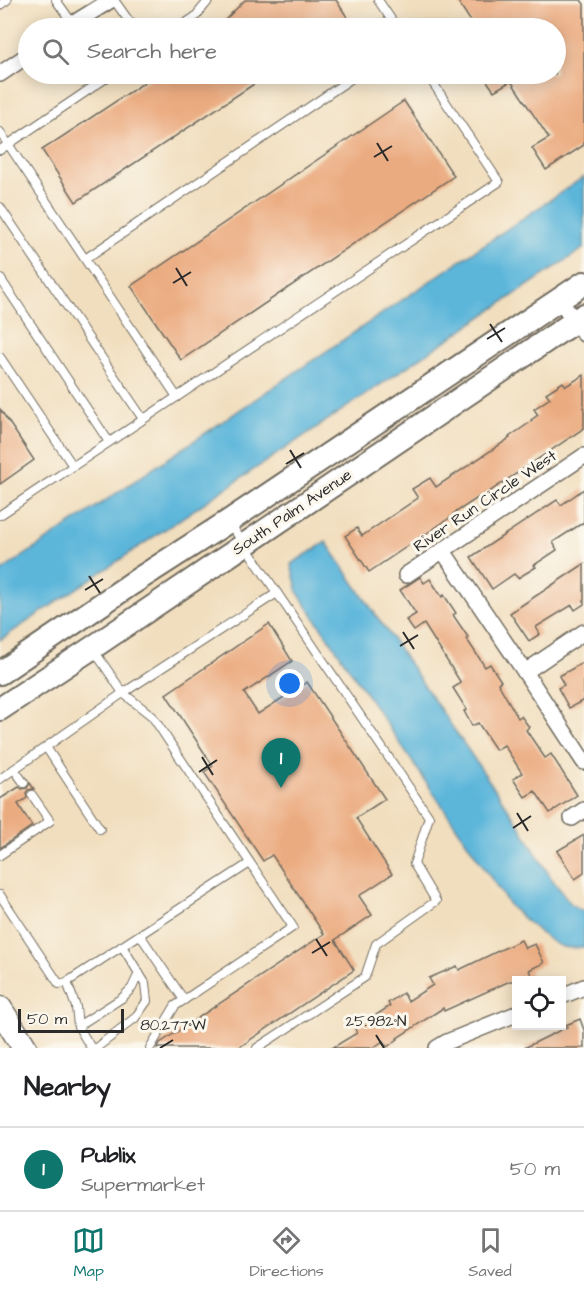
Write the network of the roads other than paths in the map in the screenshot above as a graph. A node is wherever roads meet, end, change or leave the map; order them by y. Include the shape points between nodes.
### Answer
1 (8, 0) edge
2 (56, 0) edge
3 (113, 0) edge
4 (209, 0) edge
5 (378, 0) edge
6 (0, 5) edge
7 (66, 18) edge
8 (83, 18) edge
9 (126, 18) edge
10 (193, 18) edge
11 (390, 18) edge
12 (18, 61) edge
13 (0, 74) edge
14 (97, 84) edge
15 (343, 84) edge
16 (434, 84) edge
17 (0, 132) edge
18 (8, 144) junction
19 (0, 150) edge
20 (0, 207) edge
21 (85, 259) junction
22 (0, 279) edge
23 (576, 292) edge
24 (581, 324) edge
25 (0, 357) edge
26 (177, 397) junction
27 (143, 419) junction
28 (109, 442) junction
29 (584, 456) edge
30 (73, 466) junction
31 (0, 515) edge
32 (229, 521) junction
33 (244, 544) junction
34 (443, 551) junction
35 (406, 575) dead end
36 (277, 593) junction
37 (584, 632) edge
38 (92, 648) junction
39 (525, 672) junction
40 (0, 673) edge
41 (123, 693) junction
42 (0, 709) edge
43 (46, 747) junction
44 (584, 762) edge
45 (14, 769) junction
46 (0, 779) edge
47 (24, 783) dead end
48 (32, 795) dead end
49 (100, 828) dead end
50 (0, 855) edge
51 (250, 863) junction
52 (0, 896) edge
53 (140, 935) junction
54 (122, 946) junction
55 (139, 974) junction
56 (67, 982) junction
57 (584, 987) edge
58 (566, 994) edge
59 (184, 1000) junction
60 (0, 1009) edge
61 (512, 1016) edge
62 (78, 1026) junction
63 (25, 1048) edge
64 (91, 1048) edge
65 (96, 1048) edge
66 (150, 1048) edge
67 (257, 1048) edge
68 (437, 1048) edge

1 - 6 lane
2 - 7 lane
3 - 8 street
3 - 9 lane
4 - 10 lane
5 - 11 lane
12 - 13 street
14 - 18 lane
15 - 21 lane
16 - 26 lane via 499,182
17 - 18 lane
18 - 19 lane
18 - 21 lane
20 - 27 lane
21 - 26 lane
22 - 28 lane
23 - 24 street
23 - 32 main road, South Palm Avenue
24 - 33 main road, South Palm Avenue
25 - 30 lane
26 - 27 lane
27 - 28 lane
28 - 30 lane
29 - 34 street, River Run Circle West
30 - 31 lane
32 - 33 lane
32 - 40 main road, South Palm Avenue
33 - 36 lane
33 - 38 main road, South Palm Avenue
34 - 35 street, River Run Circle West
34 - 39 street
36 - 41 lane
36 - 67 lane via 429,817 414,864 436,901 376,944 365,977
37 - 39 street
38 - 41 lane
38 - 42 main road, South Palm Avenue
39 - 44 street
41 - 43 lane
41 - 51 lane via 152,716
43 - 45 lane
43 - 49 lane
45 - 46 lane
45 - 47 lane
48 - 50 lane via 50,821
51 - 53 lane
51 - 59 lane via 293,927
52 - 56 lane via 59,984
53 - 54 lane
53 - 59 lane
54 - 55 lane
54 - 56 lane
55 - 62 lane via 122,998
55 - 65 lane via 145,983 147,1001 135,1017
56 - 62 lane
57 - 58 street
59 - 66 lane via 175,1006
60 - 63 main road
61 - 68 street
62 - 64 lane

